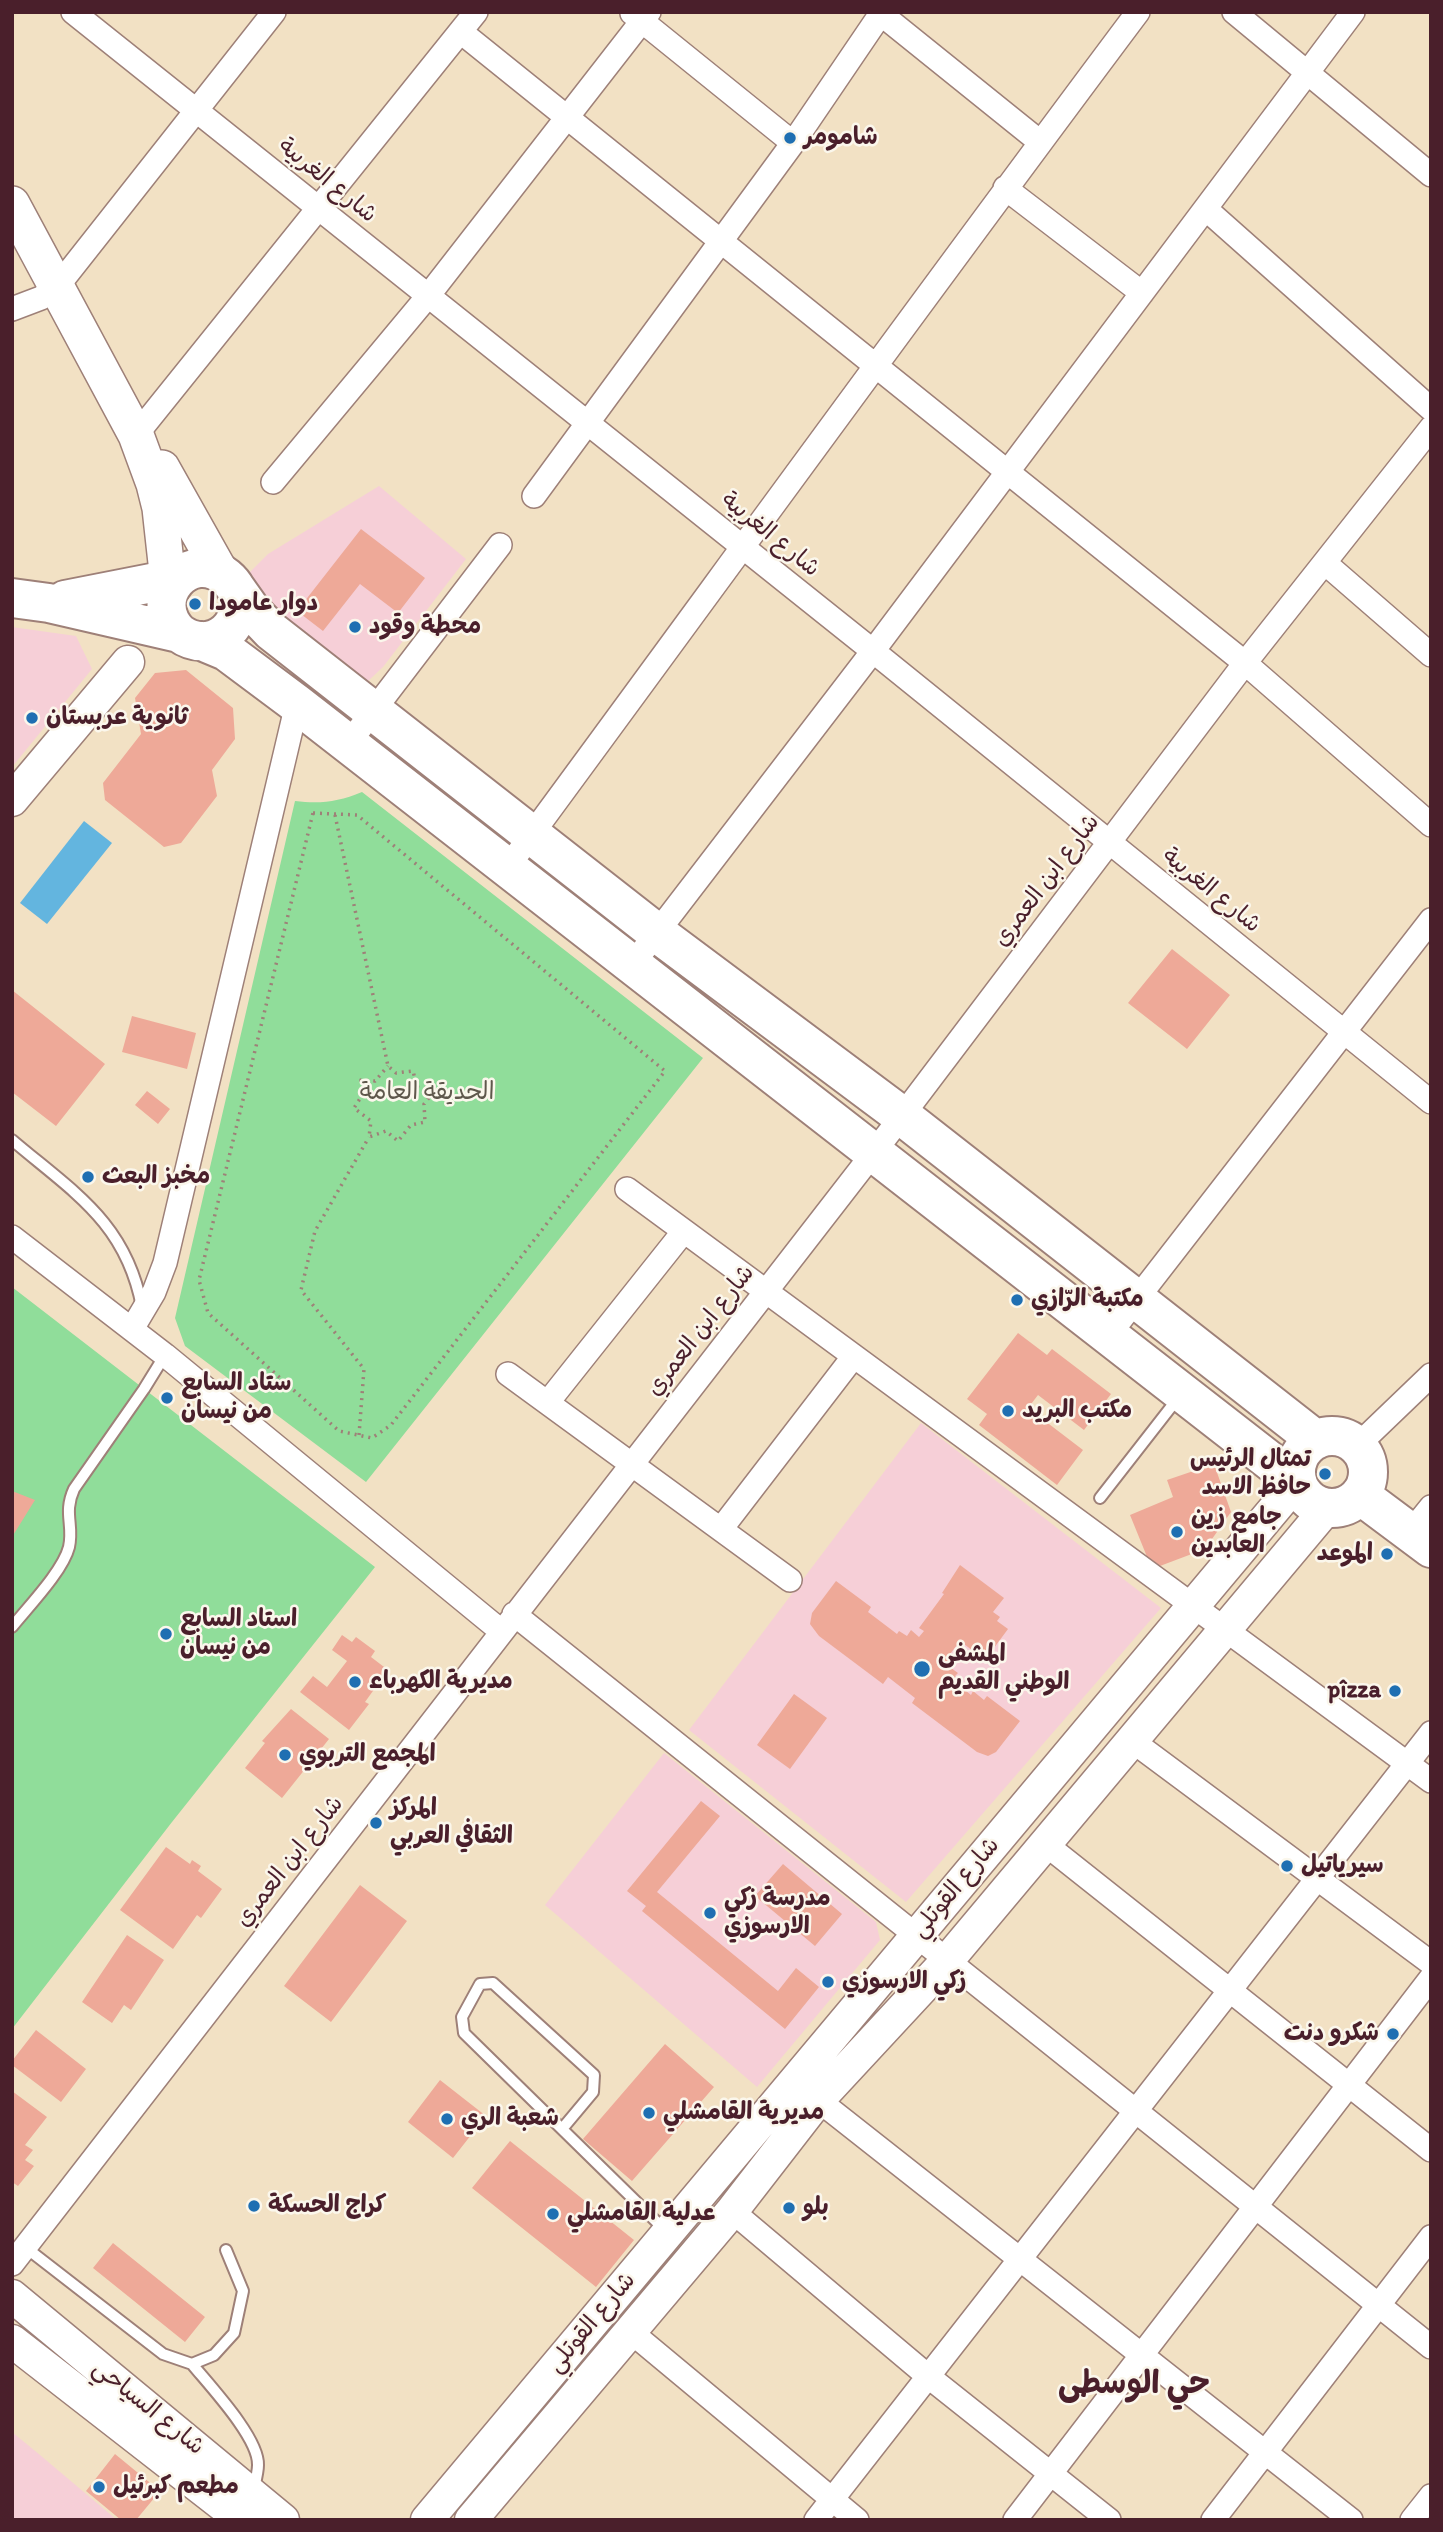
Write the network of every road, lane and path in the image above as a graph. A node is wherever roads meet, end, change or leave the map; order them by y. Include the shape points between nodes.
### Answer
1 (73, 12) edge
2 (274, 12) edge
3 (476, 12) edge
4 (1138, 12) edge
5 (1234, 12) edge
6 (1353, 12) edge
7 (882, 13) edge
8 (640, 15) edge
9 (461, 32) junction
10 (1308, 73) junction
11 (196, 111) junction
12 (567, 117) junction
13 (1040, 142) junction
14 (793, 143) junction
15 (1431, 175) edge
16 (1005, 188) junction
17 (12, 204) edge
18 (317, 207) junction
19 (1207, 210) junction
20 (722, 242) junction
21 (57, 287) junction
22 (1142, 293) junction
23 (428, 296) junction
24 (12, 309) edge
25 (877, 366) junction
26 (1431, 410) edge
27 (589, 424) junction
28 (1431, 428) edge
29 (136, 435) junction
30 (1009, 472) junction
31 (273, 482) dead end
32 (534, 496) dead end
33 (500, 545) dead end
34 (743, 547) junction
35 (1325, 563) junction
36 (228, 580) junction
37 (171, 583) junction
38 (31, 600) edge
39 (191, 637) junction
40 (873, 651) junction
41 (1431, 655) edge
42 (128, 662) dead end
43 (1245, 663) junction
44 (297, 704) junction
45 (374, 710) junction
46 (348, 744) junction
47 (12, 800) edge
48 (335, 814) junction
49 (1429, 821) edge
50 (531, 835) junction
51 (1110, 842) junction
52 (507, 868) junction
53 (1431, 920) edge
54 (657, 933) junction
55 (632, 965) junction
56 (1344, 1032) junction
57 (388, 1066) junction
58 (1431, 1102) edge
59 (902, 1116) junction
60 (369, 1137) junction
61 (12, 1140) edge
62 (872, 1153) junction
63 (627, 1189) dead end
64 (684, 1231) junction
65 (12, 1237) edge
66 (765, 1290) junction
67 (1136, 1301) junction
68 (137, 1320) junction
69 (1108, 1336) junction
70 (165, 1355) junction
71 (854, 1356) junction
72 (508, 1374) dead end
73 (1431, 1375) edge
74 (1181, 1393) junction
75 (548, 1402) junction
76 (359, 1435) junction
77 (1316, 1440) junction
78 (1357, 1446) junction
79 (632, 1464) junction
80 (1297, 1482) junction
81 (1100, 1498) dead end
82 (1343, 1501) junction
83 (721, 1529) junction
84 (1424, 1529) edge
85 (790, 1580) dead end
86 (1193, 1605) junction
87 (508, 1623) junction
88 (12, 1627) edge
89 (1224, 1628) junction
90 (1431, 1733) edge
91 (1131, 1740) junction
92 (1407, 1763) junction
93 (1431, 1781) edge
94 (1044, 1843) junction
95 (1317, 1878) junction
96 (916, 1937) junction
97 (947, 1961) junction
98 (1431, 1963) edge
99 (1431, 1978) edge
100 (1230, 1991) junction
101 (1349, 2085) junction
102 (818, 2100) junction
103 (1136, 2111) junction
104 (562, 2129) junction
105 (1431, 2150) edge
106 (1255, 2207) junction
107 (732, 2211) junction
108 (667, 2233) junction
109 (1431, 2238) edge
110 (226, 2250) dead end
111 (19, 2256) edge
112 (1020, 2259) junction
113 (12, 2297) edge
114 (1379, 2305) junction
115 (631, 2332) junction
116 (12, 2341) edge
117 (1431, 2347) edge
118 (1141, 2355) junction
119 (192, 2364) junction
120 (929, 2377) junction
121 (1265, 2452) junction
122 (1050, 2474) junction
123 (1431, 2496) edge
124 (833, 2500) junction
125 (247, 2507) edge
126 (283, 2520) edge
127 (427, 2520) edge
128 (471, 2520) edge
129 (816, 2520) edge
130 (857, 2520) edge
131 (1015, 2520) edge
132 (1109, 2520) edge
133 (1213, 2520) edge
134 (1351, 2520) edge
135 (1412, 2520) edge

1 - 11 street, شارع الغربية
2 - 11 street
3 - 9 street
4 - 13 street
5 - 10 street
6 - 10 street
7 - 13 street
7 - 14 street
8 - 12 street
8 - 14 street
9 - 12 street
9 - 18 street
10 - 15 street
10 - 19 street
11 - 18 street, شارع الغربية
11 - 21 street
12 - 20 street
12 - 23 street
13 - 16 street
14 - 20 street
16 - 22 street
16 - 25 street
17 - 21 main road
18 - 23 street, شارع الغربية
18 - 29 street
19 - 22 street
19 - 26 street
20 - 25 street
20 - 27 street
21 - 24 street
21 - 29 main road
22 - 30 street
23 - 27 street, شارع الغربية
23 - 31 street
25 - 30 street
25 - 34 street
27 - 32 street
27 - 34 street, شارع الغربية
28 - 35 street, شارع ابن العمري
29 - 36 main road via 165,472
29 - 37 main road via 160,508
30 - 40 street
30 - 43 street
33 - 45 street
34 - 40 street, شارع الغربية
34 - 50 street
35 - 41 street
35 - 43 street, شارع ابن العمري
36 - 37 highway via 198,568
36 - 39 highway via 239,607 233,625 220,637
36 - 45 highway via 271,631
37 - 38 highway
37 - 39 highway via 167,612 173,627
38 - 39 highway
39 - 44 highway via 226,651
40 - 51 street, شارع الغربية
40 - 54 street
42 - 47 street
43 - 49 street
43 - 51 street, شارع ابن العمري
44 - 46 highway
44 - 68 street via 165,1263
45 - 46 street
45 - 50 highway
46 - 52 highway
48 - 57 path
48 - 76 path via 313,813 199,1280 208,1313 339,1431
48 - 76 path via 357,815 665,1071 391,1425 372,1438
50 - 52 street
50 - 54 highway
51 - 56 street, شارع الغربية
51 - 59 street, شارع ابن العمري
52 - 55 highway
53 - 56 street
54 - 55 street
54 - 59 highway
55 - 62 highway
56 - 58 street, شارع الغربية
56 - 67 street
57 - 60 path via 375,1081 361,1080 363,1094 354,1108 371,1121
57 - 60 path via 396,1073 413,1071 417,1087 435,1090 424,1104 425,1122 411,1125 398,1141 386,1130
59 - 62 street, شارع ابن العمري
59 - 67 highway
60 - 76 path via 315,1231 301,1290 364,1369
61 - 68 lane via 98,1214 118,1241 136,1278
62 - 66 street, شارع ابن العمري
62 - 69 highway
63 - 64 street
64 - 66 street
64 - 75 street
65 - 68 street
66 - 71 street
66 - 79 street, شارع ابن العمري
67 - 69 street
67 - 77 highway
68 - 70 street
69 - 74 highway
70 - 87 street
70 - 88 lane via 74,1489 67,1513 70,1535 66,1556
71 - 83 street
71 - 86 street
72 - 75 street
73 - 78 street
74 - 80 highway
74 - 81 lane
75 - 79 street
77 - 78 highway via 1337,1436
77 - 80 highway via 1299,1458
78 - 82 highway via 1364,1454 1368,1475
79 - 83 street
79 - 87 street, شارع ابن العمري
80 - 82 highway via 1314,1503
80 - 86 street, شارع القوتلي
82 - 84 highway
82 - 89 street, شارع القوتلي
83 - 85 street
86 - 89 street
86 - 96 street, شارع القوتلي
87 - 96 street
87 - 111 street, شارع ابن العمري
89 - 91 street, شارع القوتلي
89 - 92 street
90 - 92 street
91 - 94 street, شارع القوتلي
91 - 95 street
92 - 93 street
92 - 95 street
94 - 97 street, شارع القوتلي
94 - 100 street
95 - 98 street
95 - 100 street
96 - 97 street
96 - 108 street, شارع القوتلي
97 - 102 street, شارع القوتلي
97 - 103 street
99 - 101 street
100 - 101 street
100 - 103 street
101 - 105 street
101 - 106 street
102 - 107 street, شارع القوتلي
102 - 112 street
103 - 106 street
103 - 112 street
104 - 104 lane via 464,2033 462,2017 480,1984 493,1983 594,2074 593,2092
104 - 108 lane
106 - 114 street
106 - 118 street
107 - 115 street, شارع القوتلي
107 - 120 street
108 - 127 street, شارع القوتلي
109 - 114 street
110 - 119 lane via 243,2291 234,2333 214,2355
111 - 119 lane via 163,2354
112 - 118 street
112 - 120 street
113 - 125 street, شارع السياحي
114 - 117 street
114 - 121 street
115 - 124 street
115 - 128 street, شارع القوتلي
116 - 125 street, شارع السياحي
118 - 121 street
118 - 122 street
119 - 125 lane via 236,2417 255,2449 259,2463
120 - 122 street
120 - 124 street
121 - 133 street
121 - 134 street
122 - 131 street
122 - 132 street
123 - 135 street
124 - 129 street
124 - 130 street
125 - 126 street, شارع السياحي

